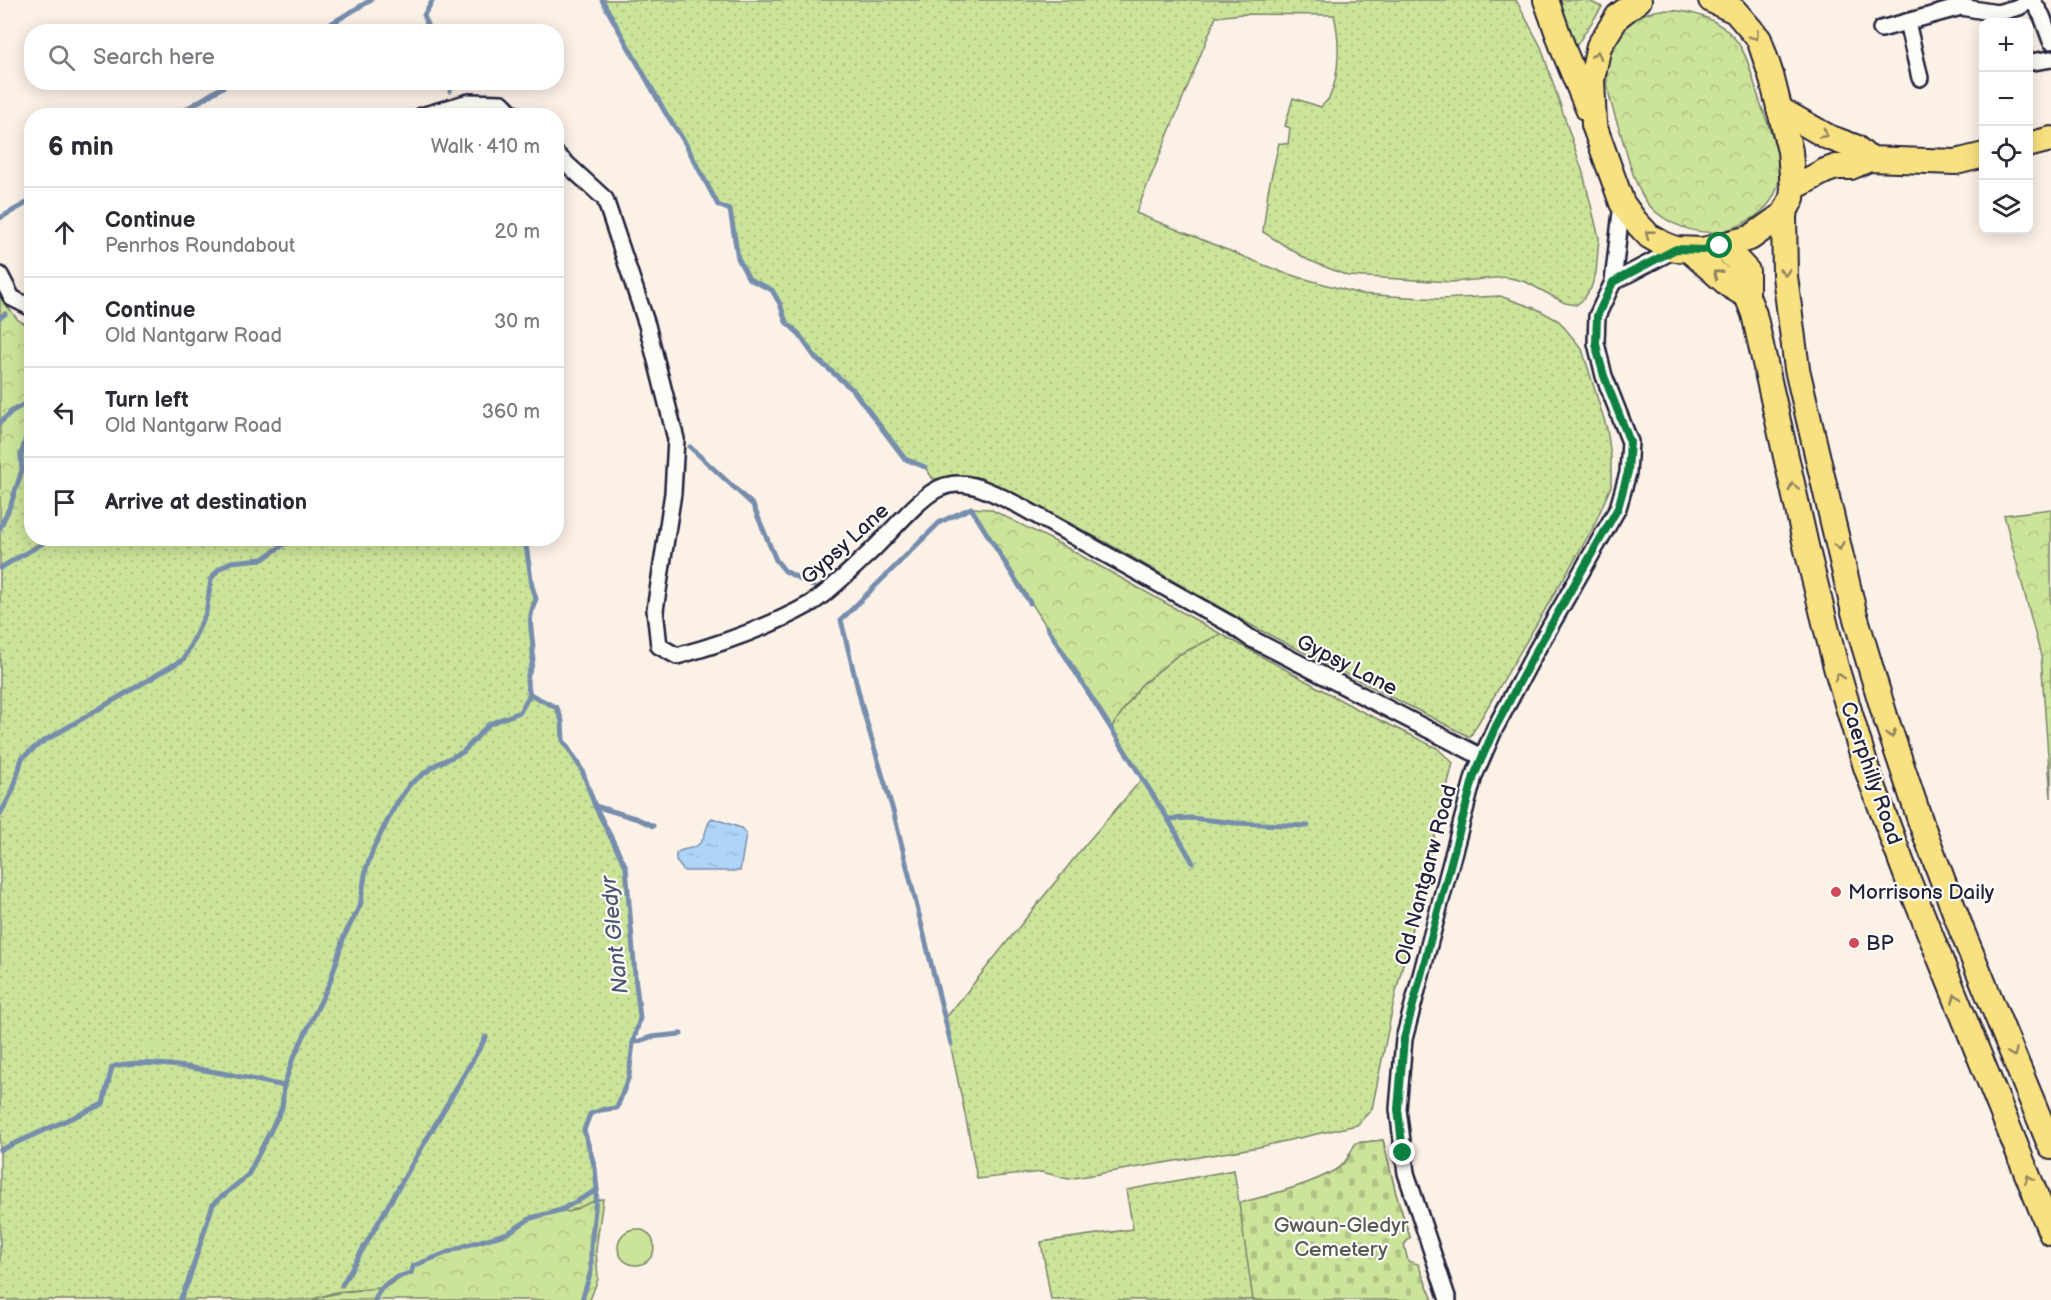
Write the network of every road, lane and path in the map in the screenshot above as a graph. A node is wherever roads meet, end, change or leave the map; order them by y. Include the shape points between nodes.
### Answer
1 (1546, 0) edge
2 (1711, 0) edge
3 (2031, 0) edge
4 (1632, 2) edge
5 (1907, 22) junction
6 (1881, 29) dead end
7 (2051, 41) edge
8 (2051, 59) edge
9 (2033, 62) edge
10 (1920, 78) dead end
11 (448, 108) edge
12 (507, 108) edge
13 (1779, 109) junction
14 (1594, 125) junction
15 (2051, 139) edge
16 (2033, 144) edge
17 (1979, 156) edge
18 (1869, 159) junction
19 (564, 161) edge
20 (1793, 188) junction
21 (1622, 203) junction
22 (1784, 214) junction
23 (1720, 246) junction
24 (1682, 249) junction
25 (0, 275) edge
26 (1613, 282) junction
27 (1747, 296) junction
28 (24, 304) edge
29 (1482, 757) junction
30 (2051, 1147) edge
31 (2051, 1233) edge
32 (1448, 1300) edge

1 - 14 main road
2 -> 13 main road via 1735,11 1759,39
3 - 5 street via 1997,13 1961,7
3 - 7 street
14 -> 4 main road via 1592,79 1599,46
5 - 6 street
5 - 10 street
8 - 9 street
11 - 12 street via 469,102 502,103
13 -> 18 main road via 1828,137 1855,147
13 - 20 main road via 1790,151
14 - 21 main road
15 - 16 main road
17 - 18 main road via 1956,162
18 - 20 main road via 1825,171
19 - 29 street, Gypsy Lane via 605,199 647,325 676,439 673,493 655,610 659,646 677,656 705,649 812,603 928,494 964,483 1018,505 1250,638
20 - 22 main road
24 -> 21 main road via 1649,236
21 - 26 street, Old Nantgarw Road
22 - 23 main road via 1750,238
22 -> 30 main road, Caerphilly Road via 1785,276 1797,369 1854,612 1921,824
23 - 24 main road
23 - 27 main road, Caerphilly Road via 1747,272
24 - 26 street
27 -> 24 main road
25 - 28 street via 12,298
26 - 29 street, Old Nantgarw Road via 1597,316 1596,343 1604,376 1630,442 1625,488 1618,508 1536,651
31 -> 27 main road, Caerphilly Road via 1866,767 1831,646
29 - 32 street, Old Nantgarw Road via 1404,1039 1399,1085 1406,1173

